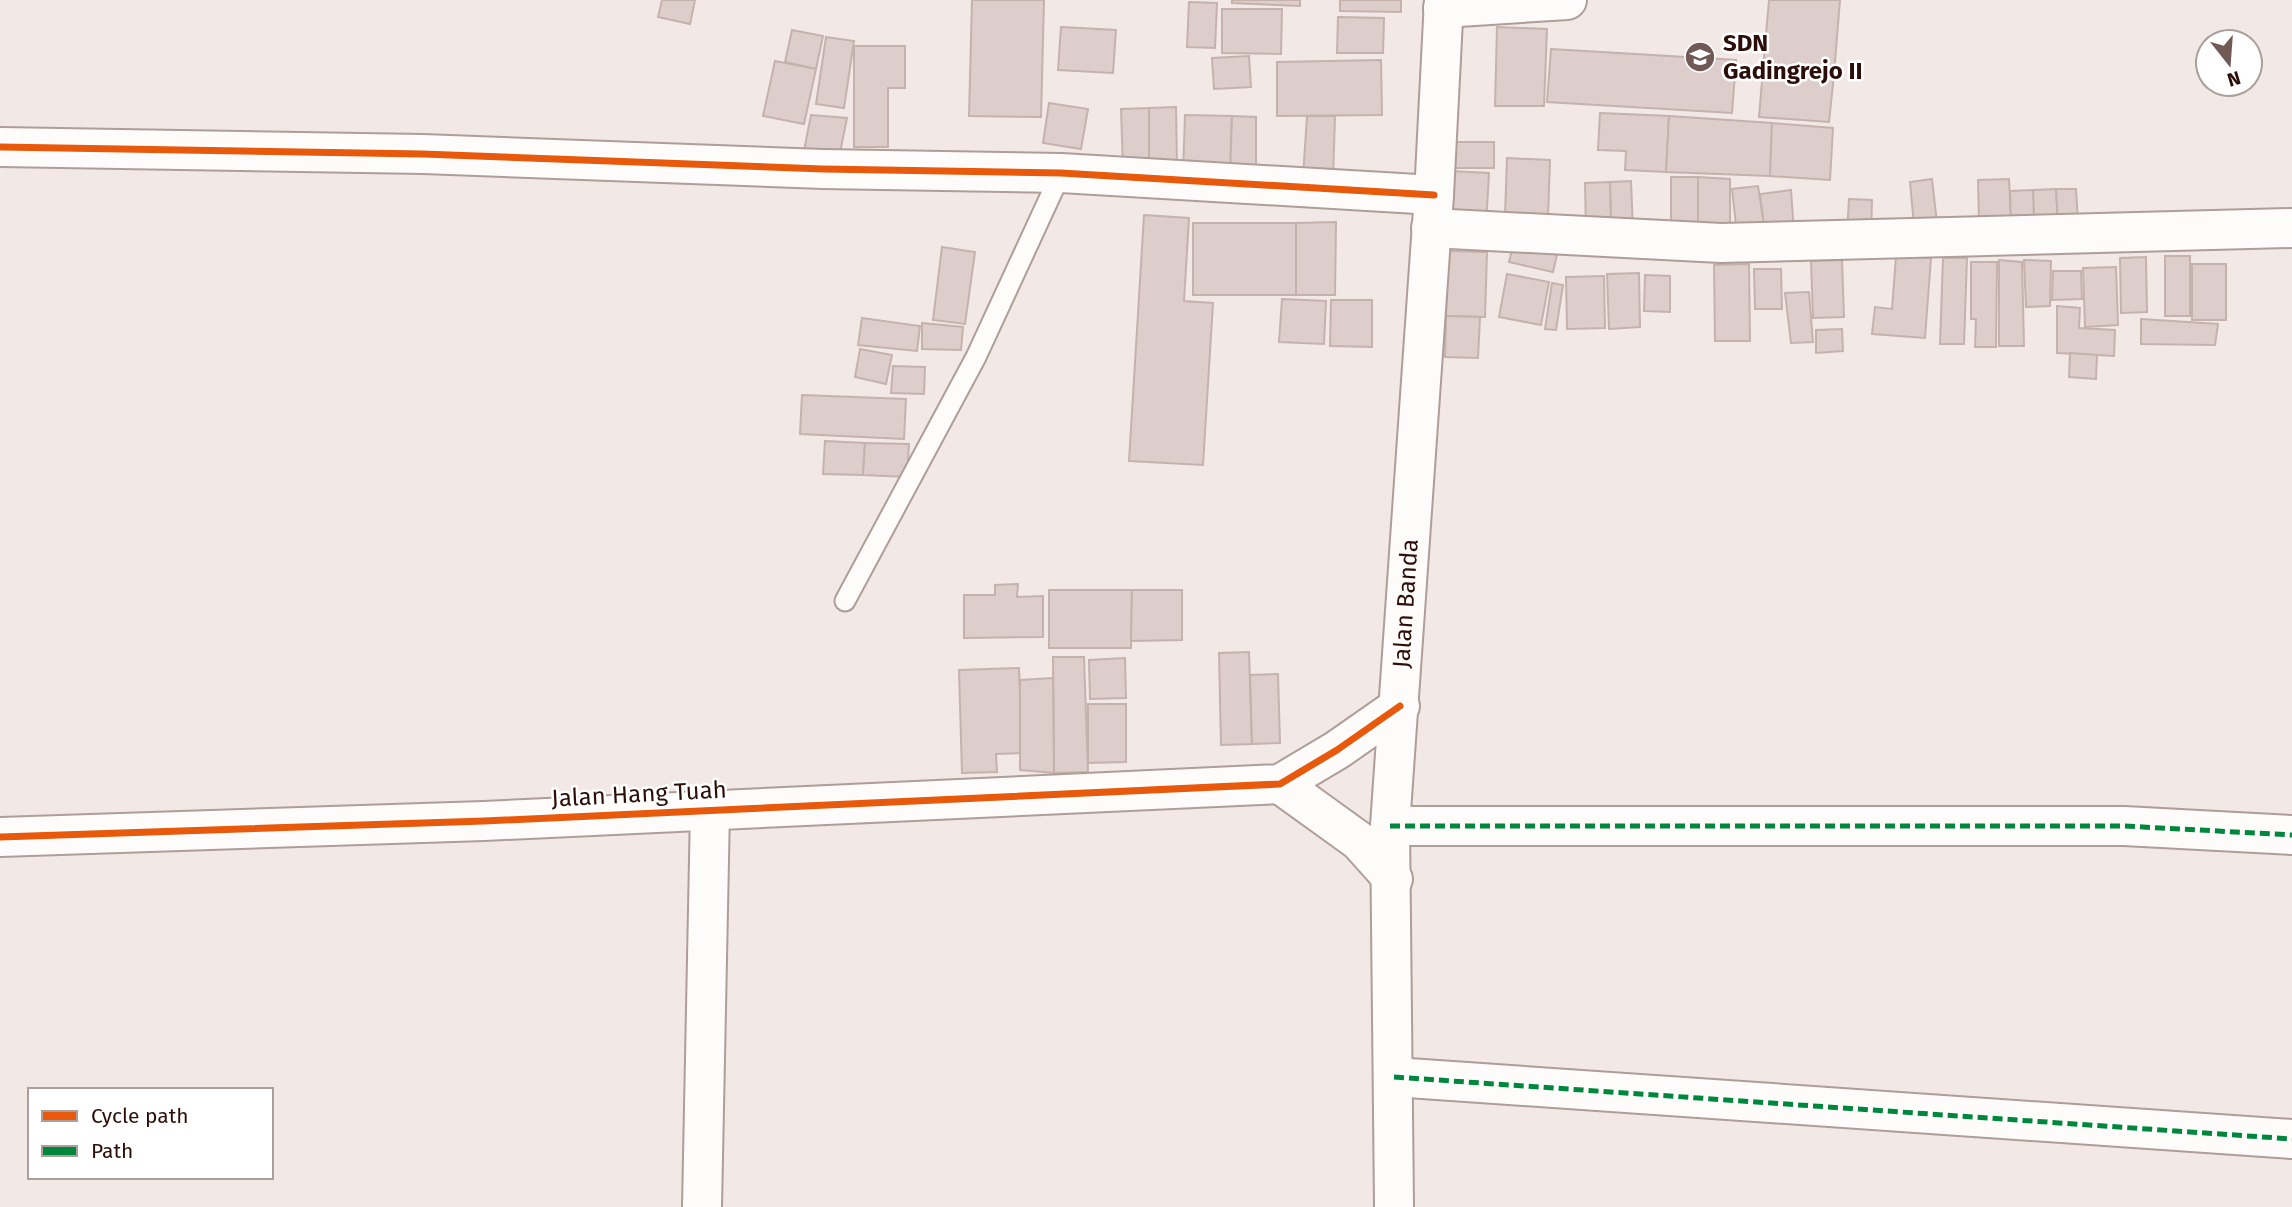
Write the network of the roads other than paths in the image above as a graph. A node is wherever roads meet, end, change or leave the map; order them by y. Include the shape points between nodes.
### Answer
1 (1567, 0) edge
2 (1443, 4) edge
3 (0, 147) edge
4 (1061, 173) junction
5 (1432, 212) junction
6 (2292, 228) edge
7 (845, 601) dead end
8 (1400, 706) junction
9 (1280, 784) junction
10 (710, 810) junction
11 (1391, 826) junction
12 (2292, 835) edge
13 (0, 837) edge
14 (1393, 879) junction
15 (1394, 1077) junction
16 (2292, 1139) edge
17 (702, 1207) edge
18 (1394, 1207) edge

1 - 2 street
2 - 5 street, Jalan Banda
3 - 4 street
4 - 5 street
4 - 7 lane via 976,357
5 - 6 street via 1721,243
5 - 8 street, Jalan Banda
8 - 9 street
8 - 11 street, Jalan Banda
9 - 10 street, Jalan Hang Tuah
9 - 14 street via 1359,841
10 - 13 street, Jalan Hang Tuah
10 - 17 street
11 - 12 street via 2123,826
11 - 14 street, Jalan Banda
14 - 15 street, Jalan Banda
15 - 16 street
15 - 18 street, Jalan Banda

